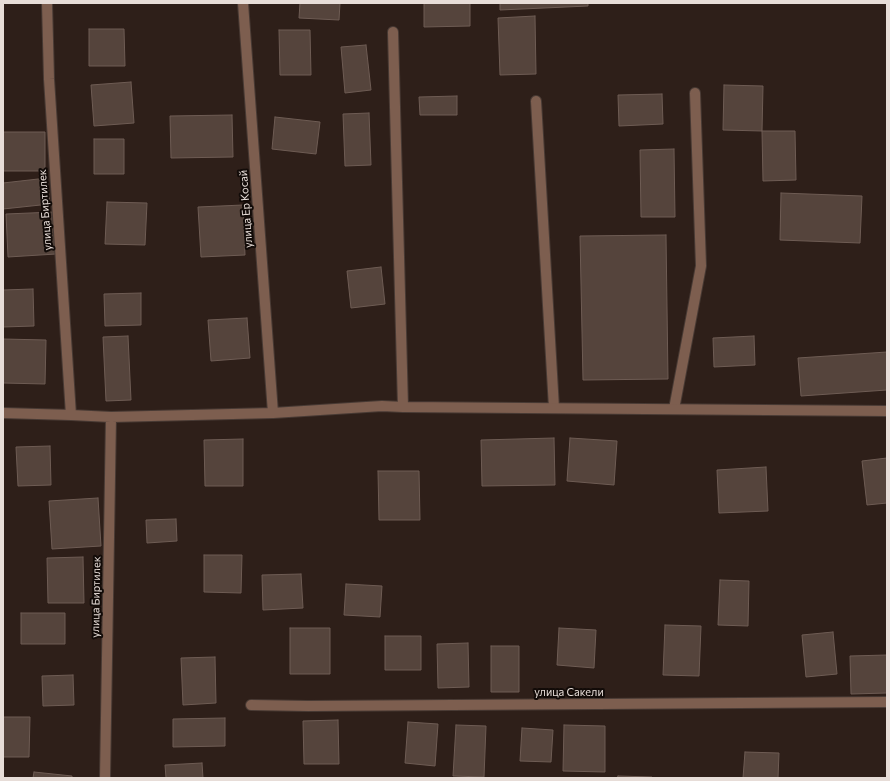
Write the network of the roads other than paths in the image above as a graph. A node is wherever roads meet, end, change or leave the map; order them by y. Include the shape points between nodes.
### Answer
1 (47, 3) edge
2 (243, 3) edge
3 (393, 32) dead end
4 (695, 93) dead end
5 (536, 101) dead end
6 (403, 407) junction
7 (554, 408) junction
8 (674, 409) junction
9 (887, 411) edge
10 (272, 412) junction
11 (3, 413) edge
12 (71, 415) junction
13 (112, 417) junction
14 (887, 702) edge
15 (251, 706) dead end
16 (105, 778) edge

1 - 12 street, улица Биртилек via 49,79
2 - 10 street, улица Ер Косай
3 - 6 street
4 - 8 street via 701,266
5 - 7 street
6 - 7 street
6 - 10 street
7 - 8 street
8 - 9 street
10 - 13 street
11 - 12 street
12 - 13 street
13 - 16 street, улица Биртилек
14 - 15 street, улица Сакели

